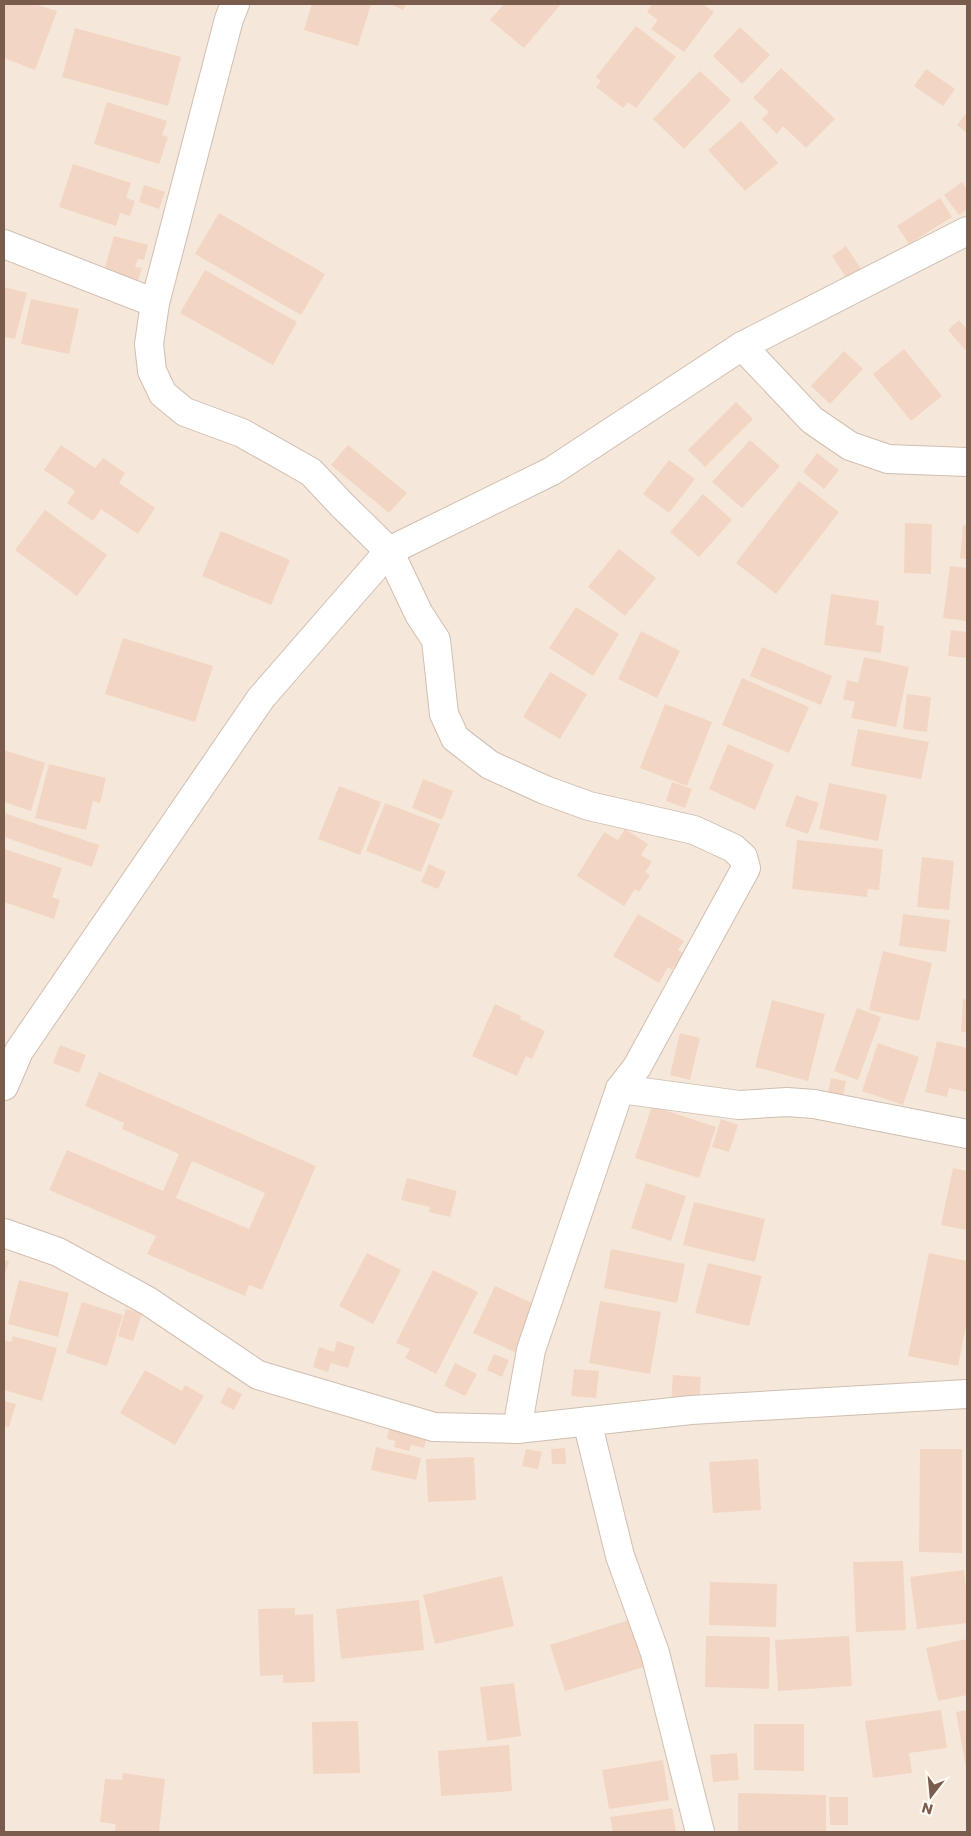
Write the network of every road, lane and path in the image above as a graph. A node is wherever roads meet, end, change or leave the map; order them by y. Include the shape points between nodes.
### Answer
1 (235, 4) edge
2 (967, 231) edge
3 (4, 244) edge
4 (155, 303) junction
5 (742, 346) junction
6 (967, 462) edge
7 (389, 551) junction
8 (4, 1086) edge
9 (620, 1089) junction
10 (967, 1134) edge
11 (4, 1233) edge
12 (967, 1394) edge
13 (587, 1421) junction
14 (516, 1429) junction
15 (700, 1832) edge

1 - 4 street
2 - 5 street
3 - 4 street
4 - 7 street via 149,344 152,371 163,394 185,412 242,433 311,472
5 - 6 street via 812,420 850,446 888,459
5 - 7 street via 552,471
7 - 8 street via 261,698 19,1051
7 - 9 street via 419,614 436,640 444,714 455,738 490,765 545,790 589,806 694,830 743,856 746,868 637,1068
9 - 10 street via 739,1105 814,1104
9 - 14 street via 531,1350
11 - 14 street via 58,1252 148,1301 258,1375 434,1428
12 - 13 street via 691,1410
13 - 14 street
13 - 15 street via 620,1556 655,1653

